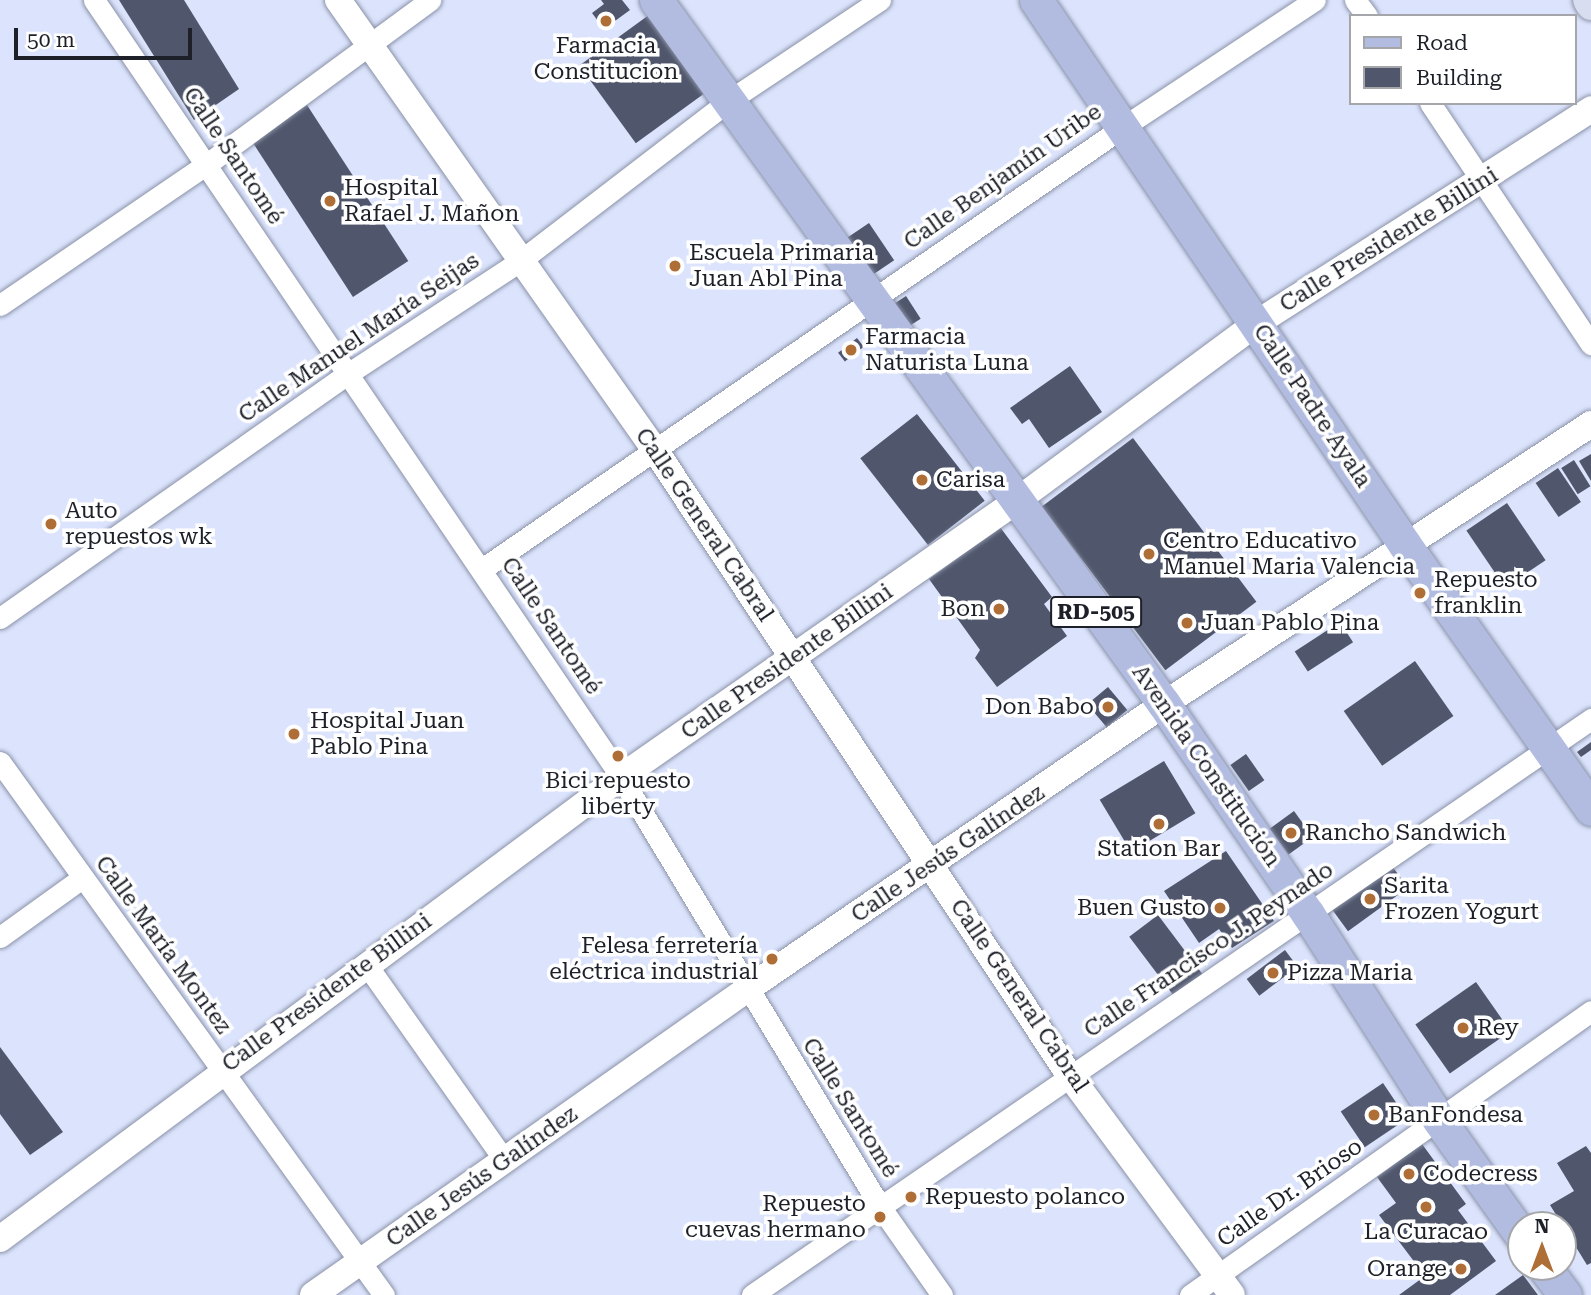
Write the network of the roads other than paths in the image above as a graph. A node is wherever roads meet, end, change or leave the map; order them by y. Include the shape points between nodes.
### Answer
1 (94, 0) edge
2 (338, 0) edge
3 (430, 0) edge
4 (656, 0) edge
5 (880, 0) edge
6 (1036, 0) edge
7 (1315, 0) edge
8 (1588, 0) edge
9 (1591, 5) edge
10 (368, 44) junction
11 (727, 102) junction
12 (1431, 105) edge
13 (1591, 110) edge
14 (1123, 127) junction
15 (207, 164) junction
16 (1485, 180) junction
17 (520, 261) junction
18 (870, 301) junction
19 (0, 305) edge
20 (1257, 323) junction
21 (1591, 344) edge
22 (349, 373) junction
23 (1591, 424) edge
24 (655, 450) junction
25 (1015, 502) junction
26 (1405, 545) junction
27 (482, 569) junction
28 (0, 592) edge
29 (6, 614) edge
30 (793, 659) junction
31 (1164, 704) junction
32 (1591, 719) edge
33 (1548, 749) junction
34 (0, 761) edge
35 (621, 777) junction
36 (1591, 809) edge
37 (933, 866) junction
38 (82, 878) junction
39 (1308, 914) junction
40 (0, 937) edge
41 (366, 964) junction
42 (746, 990) junction
43 (1591, 1011) edge
44 (221, 1071) junction
45 (1070, 1076) junction
46 (1439, 1120) junction
47 (505, 1161) junction
48 (879, 1205) junction
49 (1507, 1215) edge
50 (0, 1239) edge
51 (361, 1262) junction
52 (1225, 1285) edge
53 (313, 1295) edge
54 (384, 1295) edge
55 (752, 1295) edge
56 (942, 1295) edge
57 (1190, 1295) edge

1 - 15 street, Calle Santomé
2 - 10 street, Calle General Cabral
3 - 10 street
4 - 11 main road, Avenida Constitución / RD-505
5 - 11 street, Calle Manuel María Seijas
6 - 14 main road, Calle Padre Ayala
7 - 14 street, Calle Benjamín Uribe
8 - 9 main road
10 - 15 street
10 - 17 street, Calle General Cabral
11 - 17 street, Calle Manuel María Seijas
11 - 18 main road, Avenida Constitución / RD-505
12 - 16 street
13 - 16 street, Calle Presidente Billini
14 - 18 street, Calle Benjamín Uribe
14 - 20 main road, Calle Padre Ayala
15 - 19 street
15 - 22 street, Calle Santomé
16 - 20 street, Calle Presidente Billini
16 - 21 street
17 - 22 street, Calle Manuel María Seijas
17 - 24 street, Calle General Cabral
18 - 24 street, Calle Benjamín Uribe
18 - 25 main road, Avenida Constitución / RD-505
20 - 25 street, Calle Presidente Billini
20 - 26 main road, Calle Padre Ayala
22 - 27 street, Calle Santomé
22 - 29 street, Calle Manuel María Seijas
23 - 26 street, Calle Jesús Galíndez
24 - 27 street, Calle Benjamín Uribe
24 - 30 street, Calle General Cabral
25 - 30 street, Calle Presidente Billini
25 - 31 main road, Avenida Constitución / RD-505
26 - 31 street, Calle Jesús Galíndez
26 - 33 main road, Calle Padre Ayala
27 - 35 street, Calle Santomé
28 - 29 street
30 - 35 street, Calle Presidente Billini
30 - 37 street, Calle General Cabral
31 - 37 street, Calle Jesús Galíndez
31 - 39 main road, Avenida Constitución / RD-505
32 - 33 street, Calle Francisco J. Peynado
33 - 36 main road, Calle Padre Ayala
33 - 39 street, Calle Francisco J. Peynado
34 - 38 street, Calle María Montez
35 - 41 street, Calle Presidente Billini
35 - 42 street, Calle Santomé
37 - 42 street, Calle Jesús Galíndez
37 - 45 street, Calle General Cabral
38 - 40 street
38 - 44 street, Calle María Montez
39 - 45 street, Calle Francisco J. Peynado
39 - 46 main road, Avenida Constitución / RD-505
41 - 44 street, Calle Presidente Billini
41 - 47 street
42 - 47 street, Calle Jesús Galíndez
42 - 48 street, Calle Santomé
43 - 46 street, Calle Dr. Brioso
44 - 50 street, Calle Presidente Billini
44 - 51 street, Calle María Montez
45 - 48 street, Calle Francisco J. Peynado
45 - 52 street, Calle General Cabral
46 - 49 main road, Avenida Constitución / RD-505
46 - 52 street, Calle Dr. Brioso
47 - 51 street, Calle Jesús Galíndez
48 - 55 street, Calle Francisco J. Peynado
48 - 56 street, Calle Santomé
51 - 53 street, Calle Jesús Galíndez
51 - 54 street, Calle María Montez
52 - 57 street, Calle Dr. Brioso

